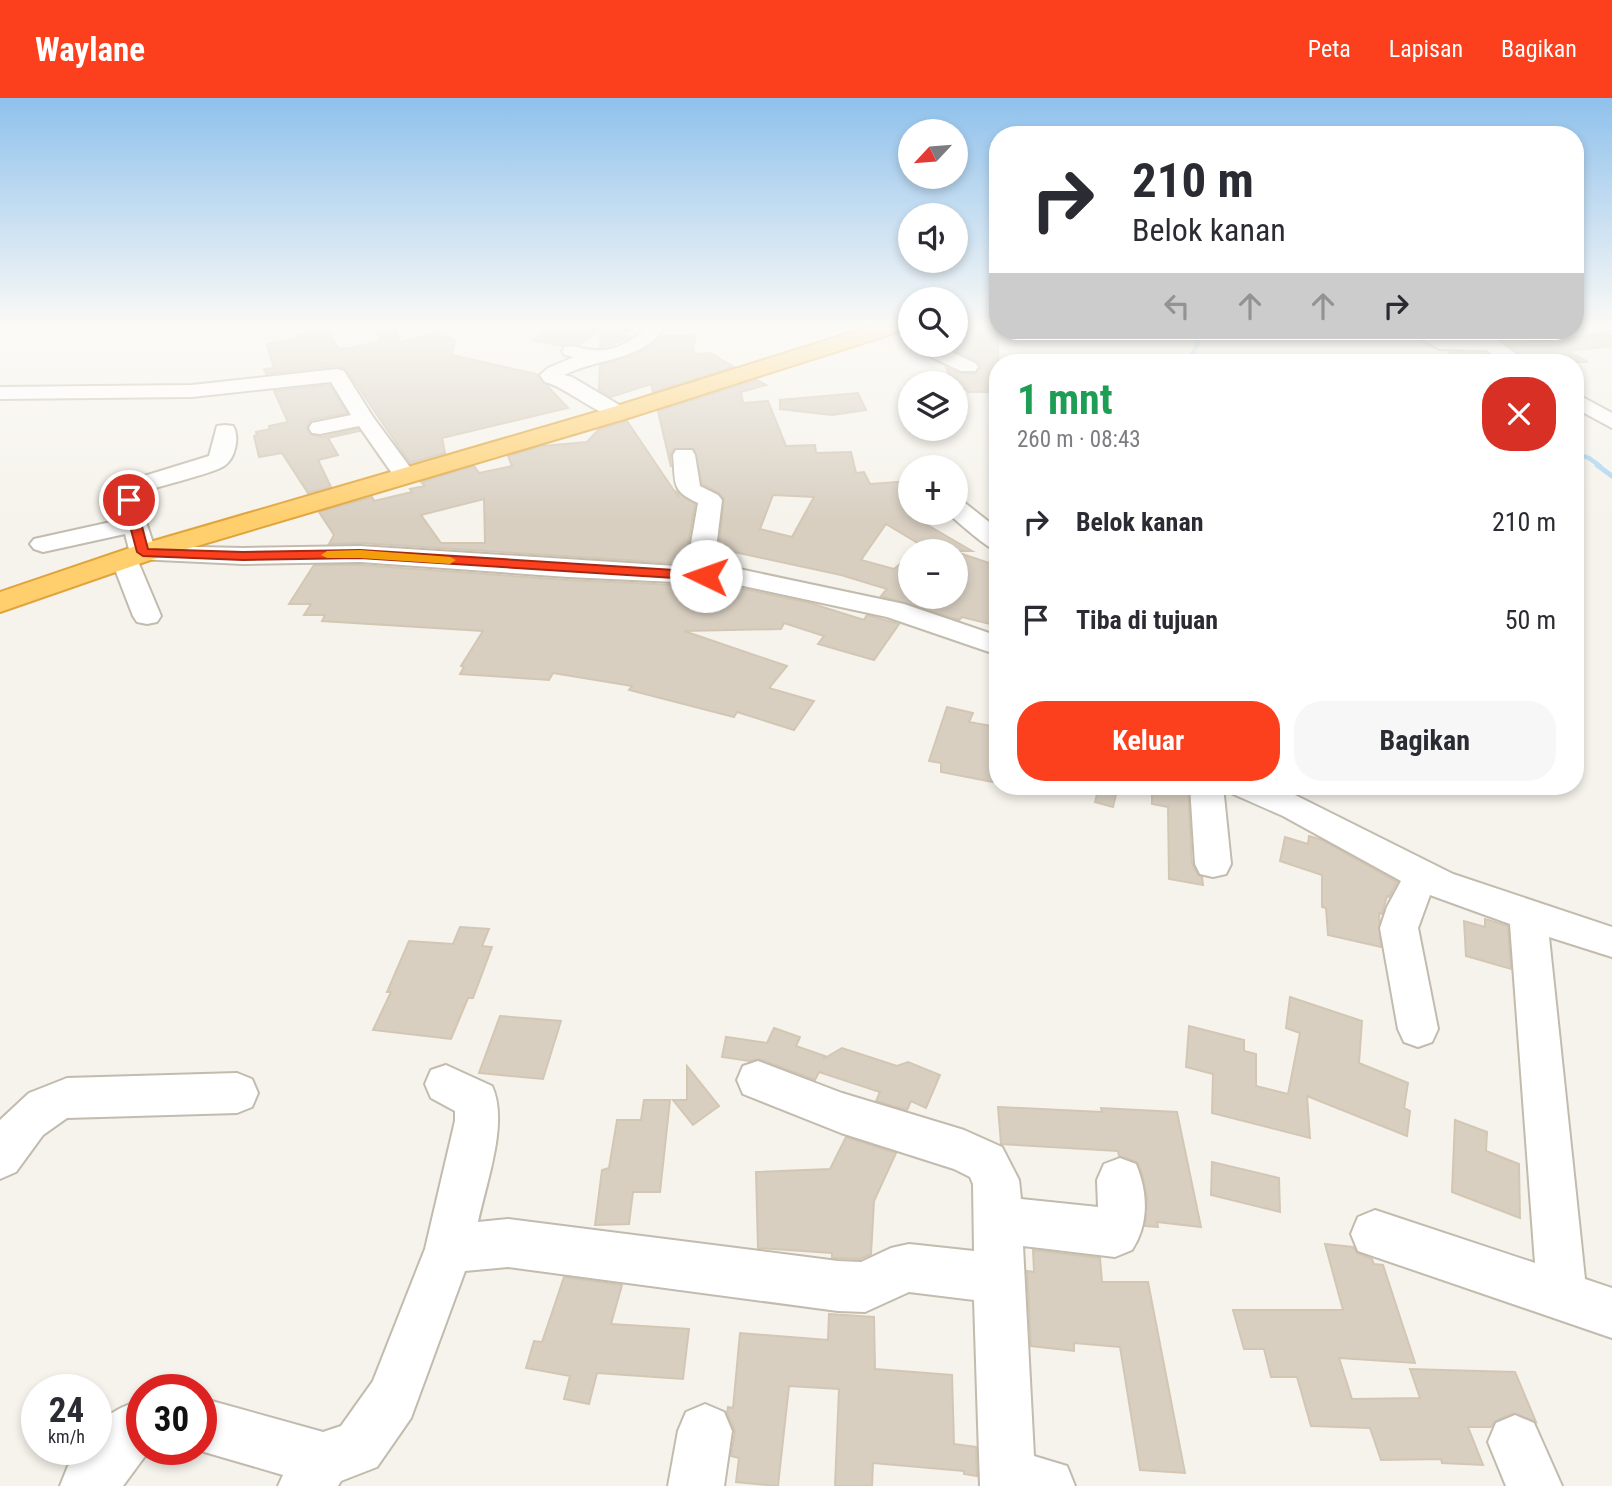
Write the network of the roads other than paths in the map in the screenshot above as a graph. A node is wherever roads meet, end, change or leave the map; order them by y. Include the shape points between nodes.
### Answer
1 (174, 389) edge
2 (345, 389) edge
3 (576, 389) edge
4 (699, 389) edge
5 (1592, 389) edge
6 (1599, 390) dead end
7 (0, 393) edge
8 (1584, 405) edge
9 (619, 412) junction
10 (364, 419) junction
11 (1612, 422) edge
12 (320, 428) dead end
13 (225, 431) dead end
14 (684, 455) dead end
15 (404, 474) junction
16 (968, 517) edge
17 (134, 525) junction
18 (989, 534) edge
19 (43, 544) dead end
20 (134, 556) junction
21 (706, 576) junction
22 (0, 603) edge
23 (147, 616) dead end
24 (989, 643) edge
25 (1207, 795) edge
26 (1270, 795) edge
27 (1213, 864) dead end
28 (1423, 875) junction
29 (1528, 916) junction
30 (1612, 942) edge
31 (1418, 1029) dead end
32 (758, 1080) dead end
33 (446, 1084) dead end
34 (237, 1093) dead end
35 (0, 1157) edge
36 (1120, 1180) dead end
37 (999, 1220) junction
38 (1375, 1234) dead end
39 (449, 1249) junction
40 (998, 1278) junction
41 (1562, 1297) junction
42 (1612, 1314) edge
43 (705, 1431) dead end
44 (217, 1432) edge
45 (126, 1437) edge
46 (315, 1472) edge
47 (1021, 1484) edge
48 (88, 1486) edge
49 (696, 1486) edge

1 - 7 street
2 - 10 street
3 - 9 street
4 - 9 highway
5 - 6 street
8 - 11 street
9 - 15 highway
10 - 12 street
10 - 15 street
13 - 17 street via 223,453 217,461 136,486 129,500
14 - 21 street via 689,491 710,500
15 - 20 highway
16 - 18 street
17 - 19 street
17 - 20 street
20 - 21 street via 360,554
20 - 22 highway
20 - 23 street
21 - 24 street via 755,579 894,610
25 - 27 street
26 - 28 street
28 - 29 street
28 - 31 street via 1399,928
29 - 30 street
29 - 41 street
32 - 37 street via 986,1162 996,1180
33 - 39 street via 477,1100 477,1121
34 - 35 street via 67,1098 31,1115
36 - 37 street via 1122,1223 1115,1233
37 - 40 street
38 - 41 street
39 - 40 street via 508,1243 838,1286 865,1287 909,1268
39 - 46 street via 392,1399 358,1448
40 - 47 street
41 - 42 street
43 - 49 street
44 - 46 street
45 - 48 street

